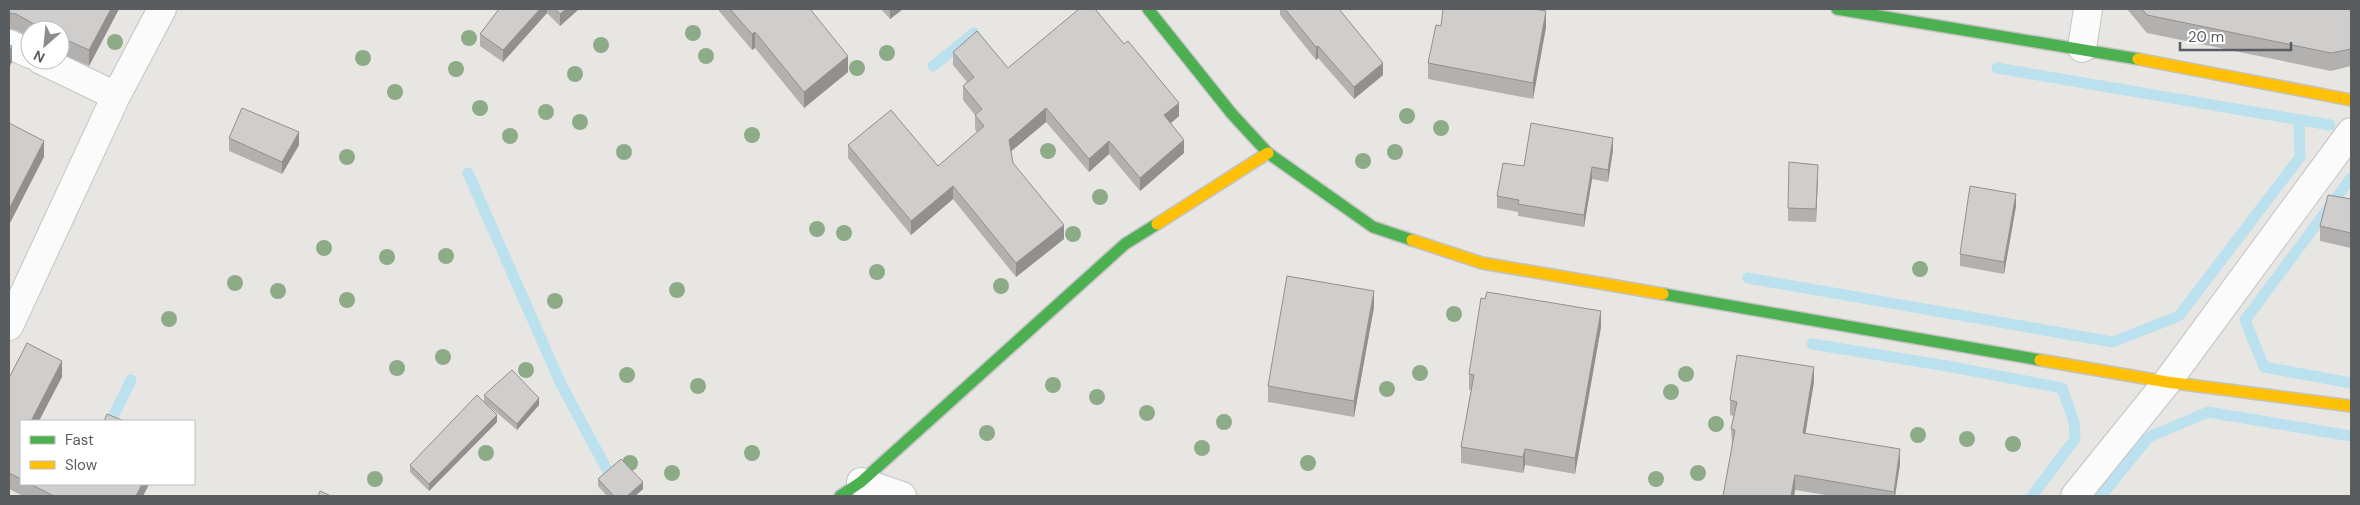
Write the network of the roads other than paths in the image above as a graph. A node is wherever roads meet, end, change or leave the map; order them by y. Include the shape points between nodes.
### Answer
1 (162, 9) edge
2 (1148, 9) edge
3 (1837, 9) edge
4 (2088, 9) edge
5 (2082, 48) junction
6 (63, 70) edge
7 (116, 96) junction
8 (2351, 100) edge
9 (2351, 132) edge
10 (1268, 153) junction
11 (9, 326) edge
12 (2166, 382) junction
13 (2351, 406) edge
14 (850, 489) edge
15 (902, 496) edge
16 (2074, 496) edge

1 - 7 street
2 - 10 main road via 1232,114
3 - 5 main road
4 - 5 street
5 - 8 main road
6 - 7 street
7 - 11 street
9 - 12 street
10 - 12 main road via 1373,227 1482,264
10 - 14 main road via 1125,244
12 - 13 main road
12 - 16 street
14 - 15 street

